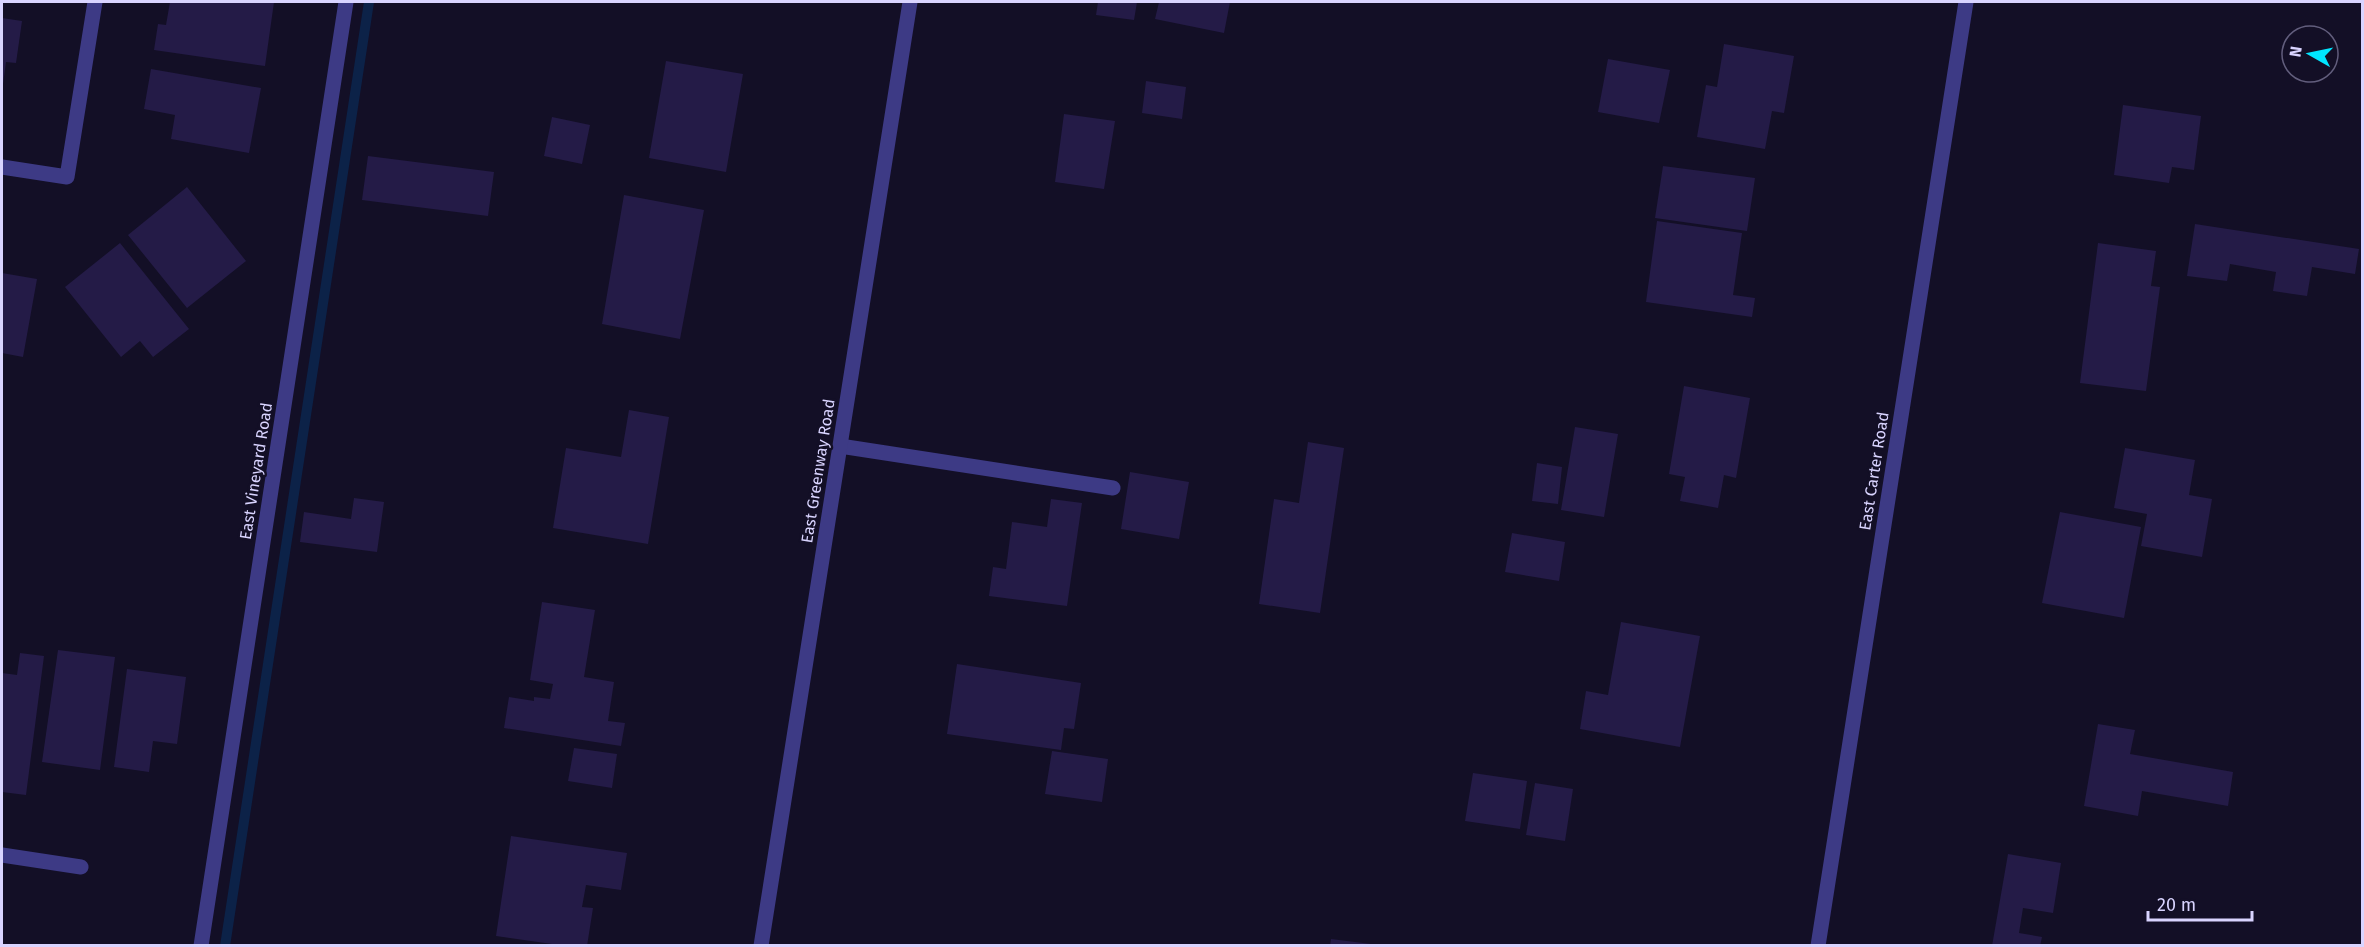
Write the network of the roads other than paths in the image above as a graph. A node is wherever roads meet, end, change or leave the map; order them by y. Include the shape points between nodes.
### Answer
1 (95, 2) edge
2 (346, 2) edge
3 (910, 2) edge
4 (1965, 2) edge
5 (2, 167) edge
6 (840, 446) junction
7 (1113, 488) dead end
8 (2, 855) edge
9 (81, 867) dead end
10 (201, 945) edge
11 (761, 945) edge
12 (1818, 945) edge

1 - 5 street via 67,177
2 - 10 street, East Vineyard Road
3 - 6 street, East Greenway Road
4 - 12 street, East Carter Road
6 - 7 street
6 - 11 street, East Greenway Road
8 - 9 street

